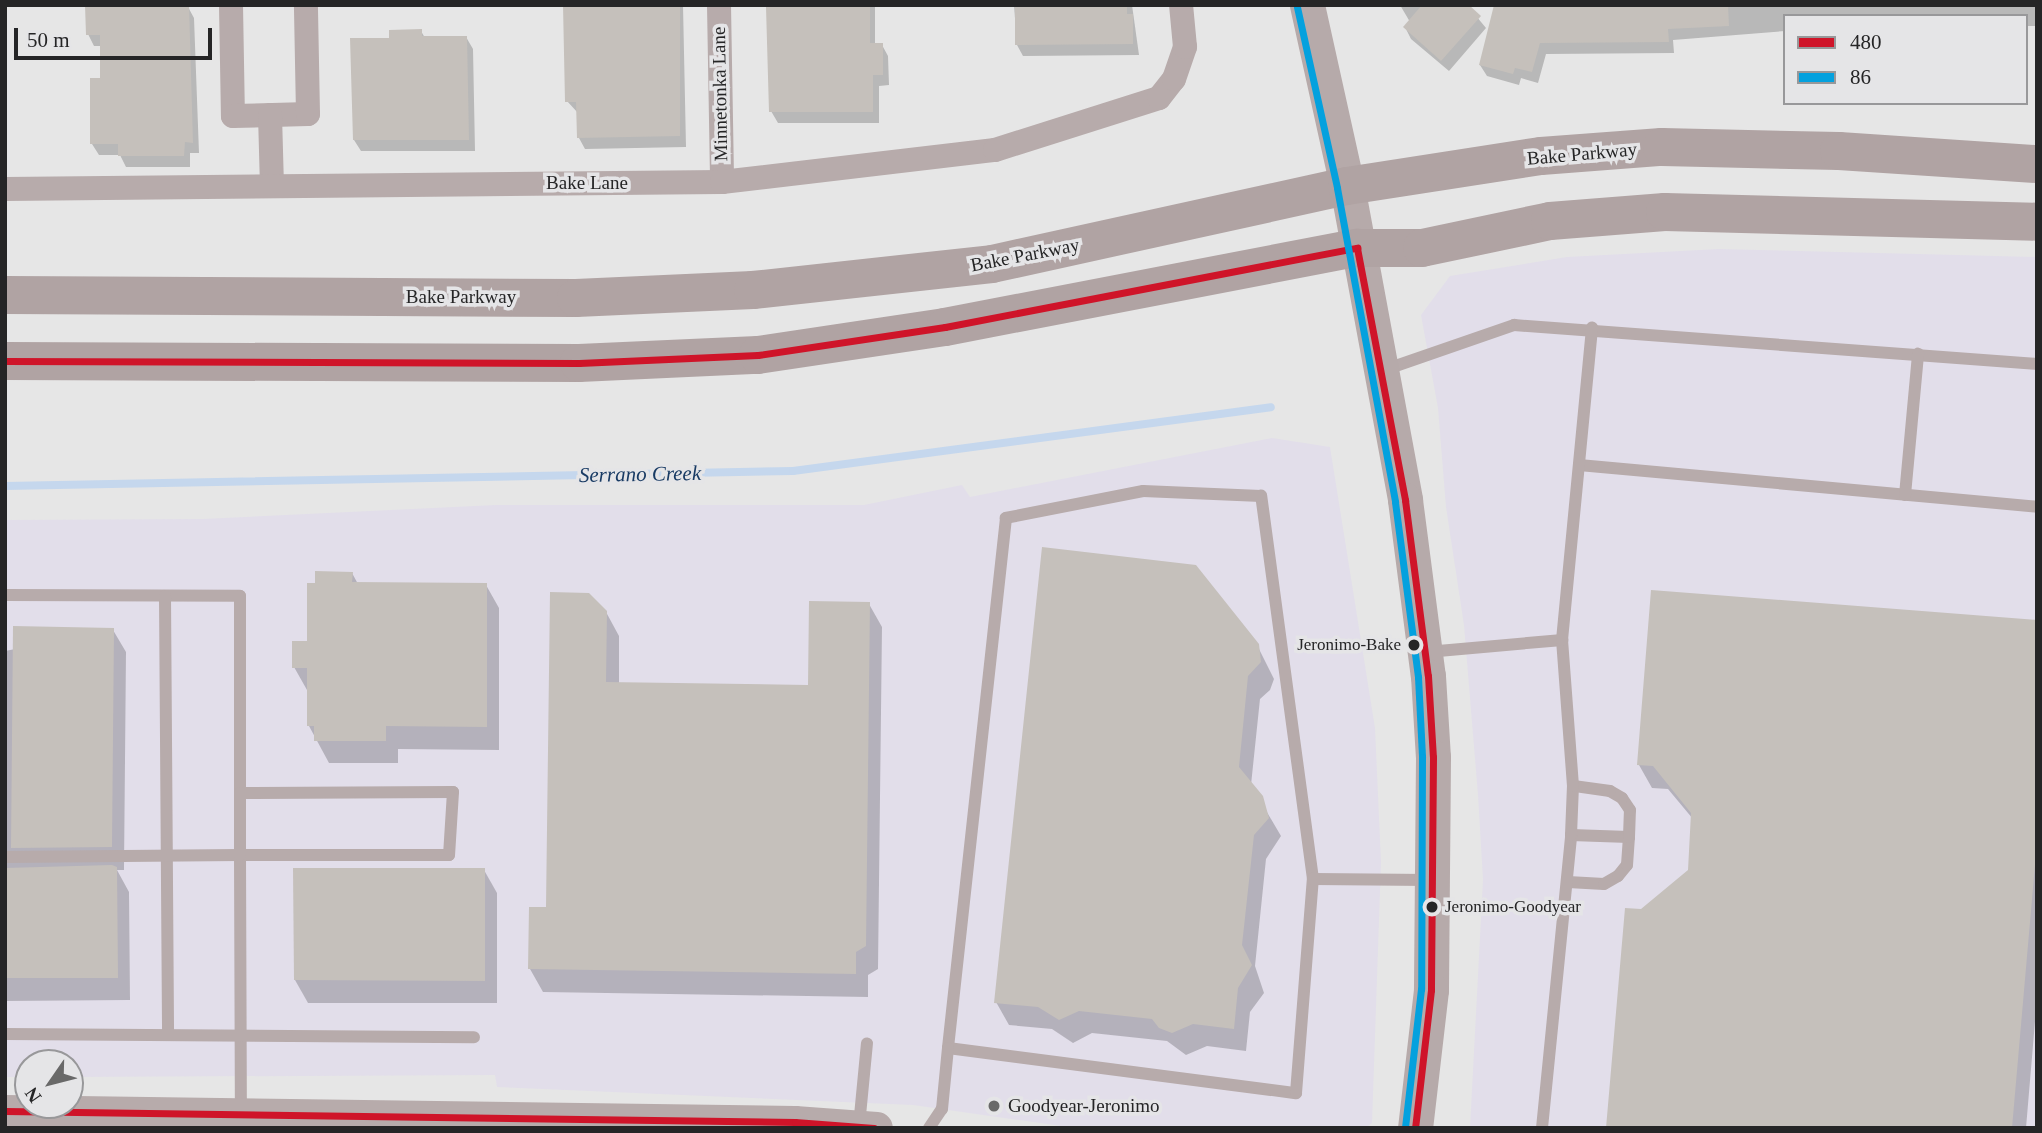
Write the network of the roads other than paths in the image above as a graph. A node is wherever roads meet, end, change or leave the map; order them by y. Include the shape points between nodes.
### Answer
1 (231, 5) edge
2 (306, 5) edge
3 (719, 5) edge
4 (1181, 5) edge
5 (1307, 5) edge
6 (270, 115) junction
7 (2037, 164) edge
8 (722, 182) junction
9 (272, 186) junction
10 (1347, 186) junction
11 (5, 189) edge
12 (2037, 222) edge
13 (1357, 248) junction
14 (5, 295) edge
15 (1592, 327) junction
16 (1919, 354) junction
17 (5, 360) edge
18 (2037, 364) edge
19 (1381, 371) junction
20 (1579, 465) junction
21 (1905, 495) junction
22 (2037, 507) edge
23 (5, 595) edge
24 (165, 596) junction
25 (1562, 640) junction
26 (1425, 653) junction
27 (1573, 786) junction
28 (240, 793) junction
29 (1571, 835) junction
30 (1629, 837) junction
31 (240, 855) junction
32 (169, 856) junction
33 (5, 857) edge
34 (1314, 879) junction
35 (1433, 880) junction
36 (1567, 882) junction
37 (5, 1034) edge
38 (168, 1034) junction
39 (239, 1034) junction
40 (474, 1037) dead end
41 (867, 1043) dead end
42 (948, 1048) junction
43 (5, 1111) edge
44 (41, 1120) edge
45 (242, 1122) edge
46 (545, 1124) edge
47 (633, 1124) edge
48 (868, 1127) edge
49 (929, 1128) edge
50 (1415, 1128) edge
51 (1542, 1128) edge

1 - 6 street via 233,116
2 - 6 street via 308,114
3 - 8 street, Minnetonka Lane
4 - 8 street, Bake Lane via 1185,47 1174,79 1159,98 995,150
5 - 10 main road
6 - 9 street
7 - 10 main road, Bake Parkway via 1839,151 1662,147 1541,156
8 - 9 street, Bake Lane
9 - 11 street, Bake Lane
10 - 13 main road
10 - 14 main road, Bake Parkway via 992,264 753,290 576,298
12 - 13 main road via 1665,212 1550,221 1422,248
13 - 17 main road via 945,327 758,355 579,363
13 - 19 main road
15 - 16 lane
15 - 19 lane via 1514,325
15 - 20 lane
16 - 18 lane
16 - 21 lane
19 - 26 main road via 1405,500
20 - 21 lane
20 - 25 lane
21 - 22 lane
23 - 24 lane
24 - 28 lane via 240,596
24 - 32 lane
25 - 26 lane
25 - 27 lane
26 - 35 main road via 1433,757
27 - 29 lane
27 - 30 lane via 1610,791 1622,799 1630,810
28 - 31 lane
28 - 31 lane via 453,792 449,855
29 - 30 lane
29 - 36 lane
30 - 36 lane via 1627,865 1618,876 1604,884
31 - 32 lane
31 - 39 lane
32 - 33 lane
32 - 38 lane
34 - 35 lane
34 - 42 lane via 1296,1093
34 - 42 lane via 1261,496 1143,491 1006,518
35 - 50 main road via 1431,990
36 - 51 lane
37 - 38 lane
38 - 39 lane
39 - 40 lane
39 - 45 lane
41 - 48 lane
42 - 49 lane via 942,1109
43 - 44 street
44 - 45 street
45 - 46 street
46 - 47 street
47 - 48 street

